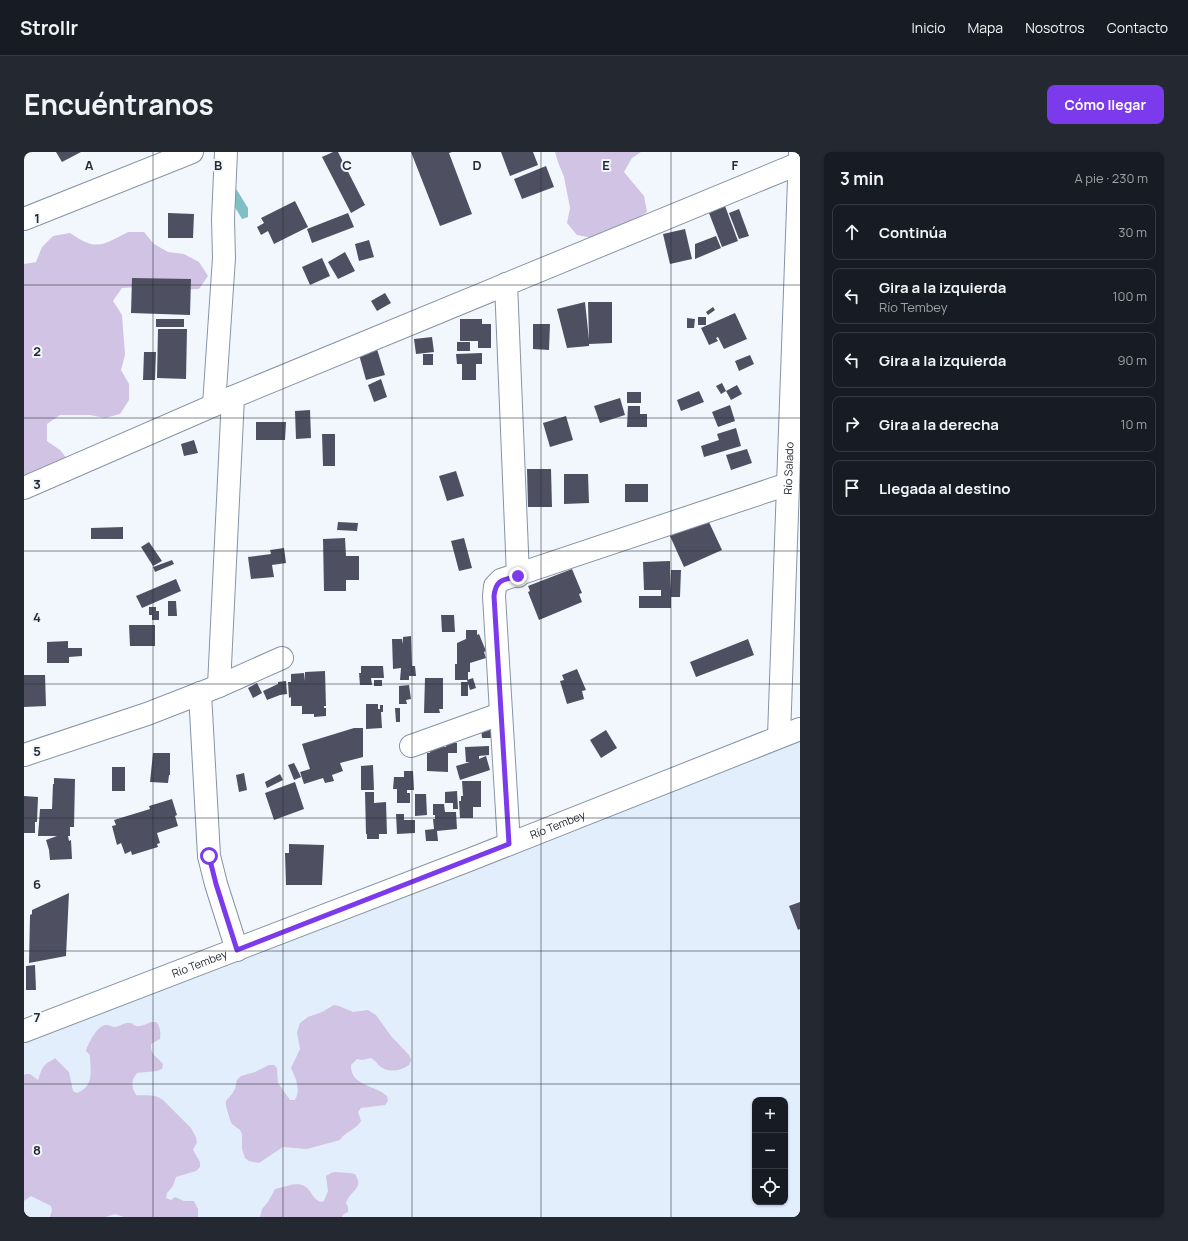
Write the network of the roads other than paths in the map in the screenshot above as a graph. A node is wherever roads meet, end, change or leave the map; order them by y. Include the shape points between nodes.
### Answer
1 (192, 152) edge
2 (226, 152) edge
3 (800, 152) edge
4 (800, 163) edge
5 (24, 219) edge
6 (798, 272) edge
7 (506, 284) junction
8 (224, 401) junction
9 (788, 484) junction
10 (24, 488) edge
11 (794, 507) edge
12 (518, 576) junction
13 (282, 658) dead end
14 (210, 690) junction
15 (500, 714) junction
16 (800, 729) edge
17 (779, 736) junction
18 (412, 746) dead end
19 (24, 755) edge
20 (509, 844) junction
21 (237, 950) junction
22 (24, 1031) edge

1 - 5 street
2 - 8 street via 223,219
3 - 4 street, Río Salado
4 - 6 street, Río Salado
4 - 7 street
6 - 9 street, Río Salado
7 - 8 street
7 - 12 street
8 - 10 street
8 - 14 street
9 - 11 street, Río Salado
9 - 12 street
11 - 17 street, Río Salado
12 - 15 street via 501,580 495,586
13 - 14 street
14 - 19 street
14 - 21 street via 209,856
15 - 18 street
15 - 20 street
16 - 17 street, Río Tembey
17 - 20 street, Río Tembey
20 - 21 street, Río Tembey
21 - 22 street, Río Tembey

